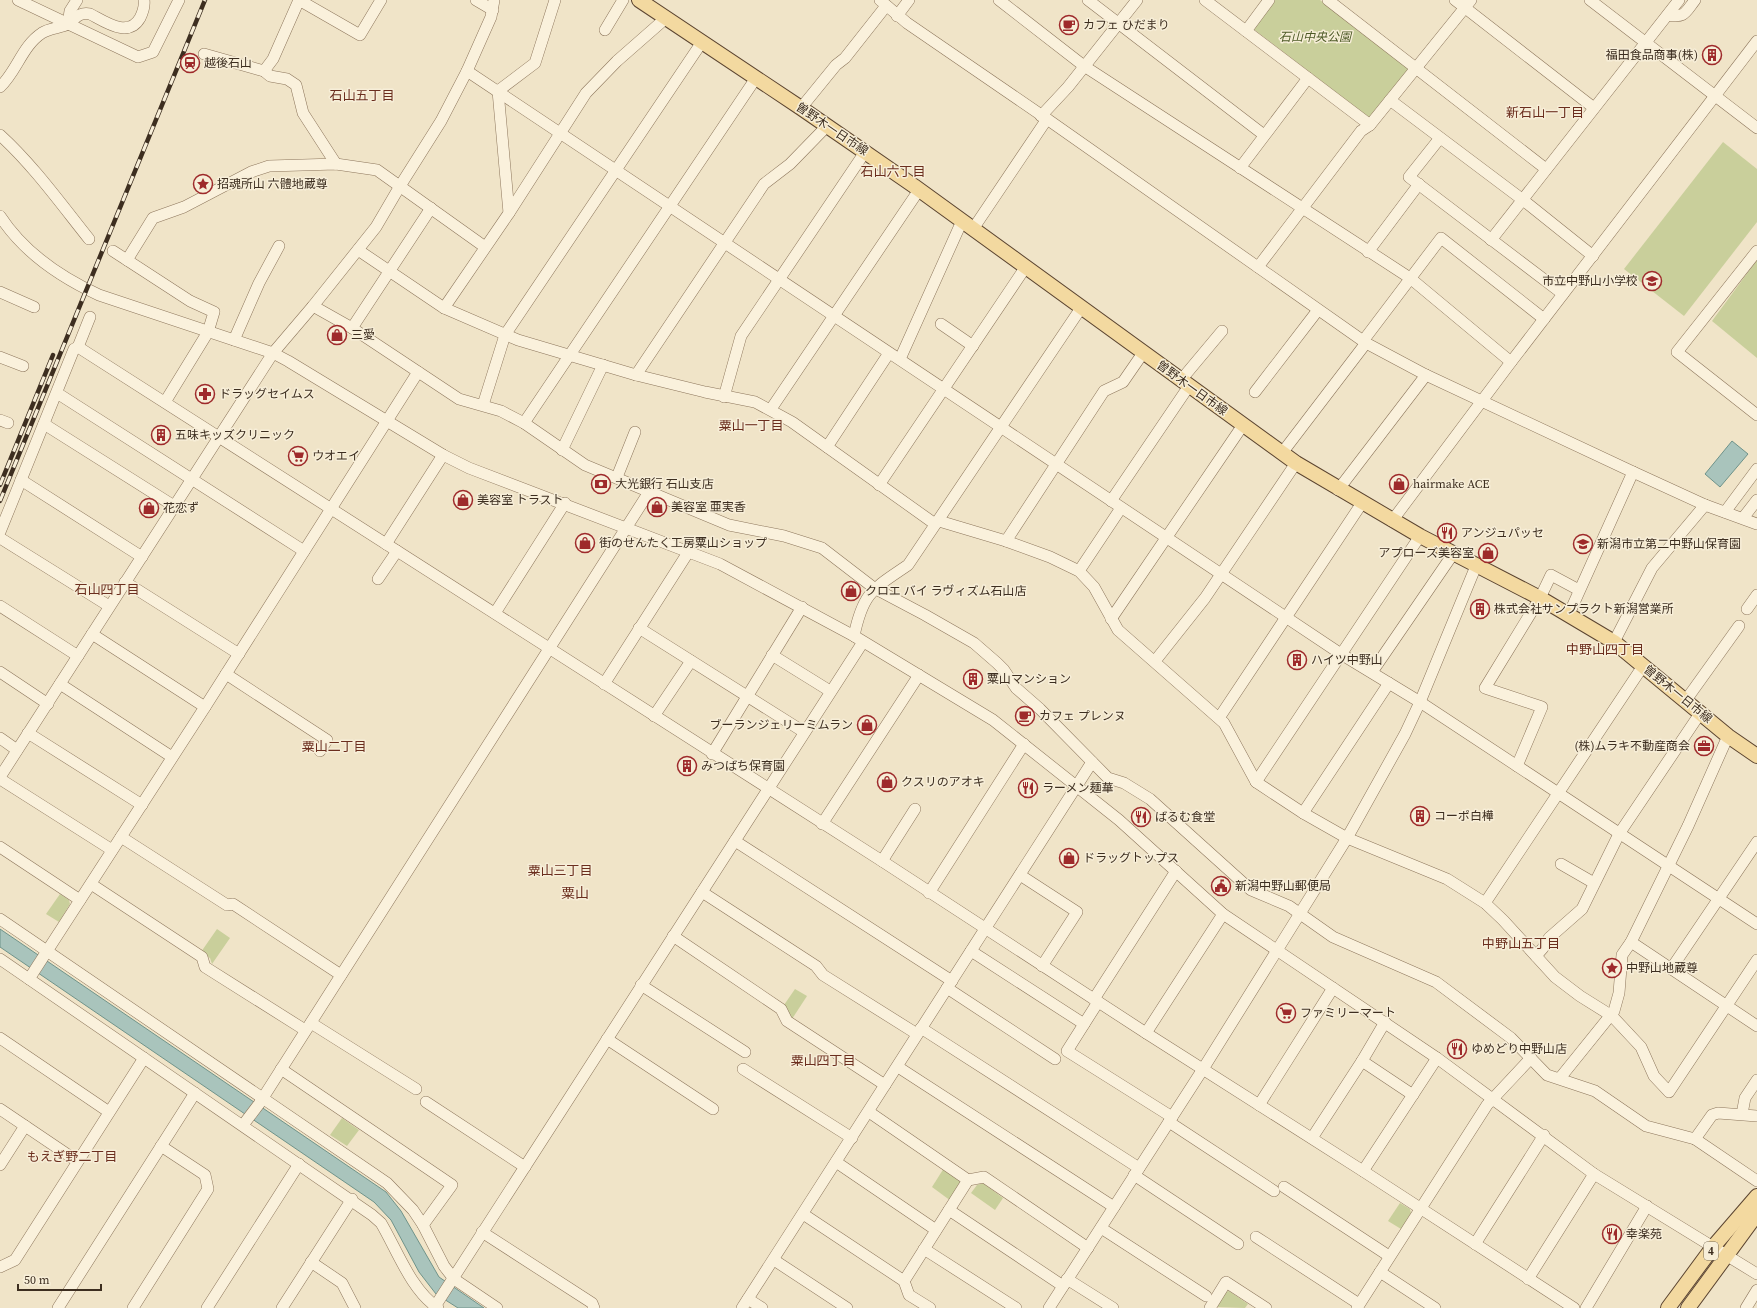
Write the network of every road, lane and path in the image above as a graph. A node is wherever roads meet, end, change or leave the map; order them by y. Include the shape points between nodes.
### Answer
1 (18, 0) edge
2 (77, 0) edge
3 (82, 0) edge
4 (144, 0) edge
5 (179, 0) edge
6 (381, 0) edge
7 (476, 0) edge
8 (555, 0) edge
9 (623, 0) edge
10 (639, 0) edge
11 (909, 0) edge
12 (999, 0) edge
13 (1088, 0) edge
14 (1137, 0) edge
15 (1206, 0) edge
16 (1328, 0) edge
17 (1455, 0) edge
18 (1590, 0) edge
19 (1679, 0) edge
20 (1264, 2) edge
21 (883, 3) edge
22 (1693, 3) edge
23 (1468, 4) edge
24 (493, 5) edge
25 (90, 14) junction
26 (1668, 15) junction
27 (897, 16) junction
28 (666, 18) junction
29 (1118, 23) junction
30 (68, 24) junction
31 (606, 30) dead end
32 (1246, 31) junction
33 (1757, 41) edge
34 (702, 42) junction
35 (1645, 42) junction
36 (204, 54) dead end
37 (1084, 66) junction
38 (1415, 68) junction
39 (264, 71) junction
40 (467, 71) junction
41 (756, 78) junction
42 (1308, 78) junction
43 (0, 87) edge
44 (498, 91) junction
45 (1716, 97) junction
46 (1390, 100) junction
47 (801, 108) junction
48 (1594, 108) junction
49 (1044, 118) junction
50 (1370, 125) junction
51 (827, 126) junction
52 (1757, 128) edge
53 (561, 133) junction
54 (0, 135) edge
55 (1264, 135) junction
56 (1440, 138) junction
57 (10, 144) junction
58 (0, 150) edge
59 (865, 152) junction
60 (336, 164) junction
61 (1240, 168) junction
62 (615, 169) junction
63 (1546, 169) junction
64 (1419, 184) junction
65 (400, 186) junction
66 (919, 190) junction
67 (1523, 200) junction
68 (669, 207) junction
69 (431, 208) junction
70 (1301, 208) junction
71 (509, 213) junction
72 (0, 216) edge
73 (968, 225) junction
74 (89, 238) dead end
75 (1491, 240) junction
76 (725, 242) junction
77 (279, 246) dead end
78 (485, 246) junction
79 (358, 250) junction
80 (1757, 250) edge
81 (113, 251) dead end
82 (1368, 252) junction
83 (1593, 256) junction
84 (128, 260) junction
85 (1258, 267) junction
86 (1025, 268) junction
87 (390, 271) junction
88 (1410, 278) junction
89 (779, 280) junction
90 (0, 292) edge
91 (1563, 294) junction
92 (313, 306) junction
93 (34, 307) dead end
94 (444, 308) junction
95 (1081, 308) junction
96 (1318, 310) junction
97 (834, 316) junction
98 (90, 317) dead end
99 (1544, 319) junction
100 (941, 324) dead end
101 (352, 328) junction
102 (1222, 331) dead end
103 (208, 332) junction
104 (505, 335) junction
105 (234, 340) junction
106 (1364, 342) junction
107 (973, 346) junction
108 (78, 347) junction
109 (273, 353) junction
110 (889, 353) junction
111 (1144, 353) junction
112 (570, 355) junction
113 (0, 357) edge
114 (900, 360) junction
115 (1511, 362) junction
116 (603, 365) junction
117 (23, 366) dead end
118 (418, 372) junction
119 (636, 375) junction
120 (1426, 375) junction
121 (1185, 383) junction
122 (944, 390) junction
123 (1255, 392) dead end
124 (57, 393) junction
125 (724, 397) junction
126 (165, 402) junction
127 (1483, 402) junction
128 (483, 405) junction
129 (771, 409) junction
130 (1757, 415) edge
131 (387, 421) junction
132 (524, 423) junction
133 (44, 424) junction
134 (1243, 424) junction
135 (1001, 428) junction
136 (635, 432) dead end
137 (219, 436) junction
138 (827, 447) junction
139 (562, 450) junction
140 (1282, 453) junction
141 (443, 455) junction
142 (1296, 463) junction
143 (1056, 465) junction
144 (1757, 469) edge
145 (1633, 472) junction
146 (617, 477) junction
147 (192, 479) junction
148 (21, 480) junction
149 (879, 485) junction
150 (1338, 490) junction
151 (649, 492) junction
152 (1757, 500) edge
153 (1110, 501) junction
154 (566, 503) junction
155 (1362, 503) junction
156 (1705, 505) junction
157 (174, 506) junction
158 (1121, 508) junction
159 (331, 509) junction
160 (1725, 512) junction
161 (1743, 518) junction
162 (1392, 521) junction
163 (937, 523) junction
164 (1757, 524) edge
165 (627, 528) junction
166 (0, 532) edge
167 (1420, 536) junction
168 (1166, 537) junction
169 (0, 538) edge
170 (1006, 540) junction
171 (386, 544) junction
172 (304, 551) junction
173 (689, 551) junction
174 (397, 552) junction
175 (1453, 554) junction
176 (142, 557) junction
177 (1476, 566) junction
178 (1079, 571) junction
179 (1221, 574) junction
180 (378, 579) dead end
181 (125, 582) junction
182 (874, 588) junction
183 (1579, 590) junction
184 (1757, 595) edge
185 (1540, 598) junction
186 (0, 606) edge
187 (109, 606) junction
188 (802, 607) junction
189 (1747, 609) dead end
190 (495, 613) junction
191 (1569, 614) junction
192 (1287, 617) junction
193 (1111, 619) junction
194 (1739, 626) dead end
195 (639, 628) junction
196 (92, 634) junction
197 (858, 639) junction
198 (1614, 642) junction
199 (549, 649) junction
200 (239, 654) junction
201 (1341, 654) junction
202 (772, 655) junction
203 (78, 656) junction
204 (691, 661) junction
205 (1155, 661) junction
206 (1643, 666) junction
207 (0, 672) edge
208 (1372, 672) junction
209 (226, 674) junction
210 (919, 675) junction
211 (1388, 683) junction
212 (60, 684) junction
213 (604, 684) junction
214 (830, 691) junction
215 (748, 696) junction
216 (1686, 700) junction
217 (1420, 702) junction
218 (48, 704) junction
219 (205, 707) junction
220 (1701, 712) junction
221 (654, 716) junction
222 (1219, 718) junction
223 (804, 732) junction
224 (28, 733) junction
225 (1728, 736) junction
226 (0, 738) edge
227 (1024, 744) junction
228 (18, 750) junction
229 (320, 751) dead end
230 (712, 754) junction
231 (1757, 756) edge
232 (172, 757) junction
233 (1092, 762) junction
234 (1517, 766) junction
235 (0, 778) edge
236 (1256, 782) junction
237 (1077, 785) junction
238 (767, 789) junction
239 (1558, 793) junction
240 (142, 805) junction
241 (915, 809) dead end
242 (1303, 813) junction
243 (822, 824) junction
244 (1619, 834) junction
245 (121, 836) junction
246 (1347, 838) junction
247 (735, 841) junction
248 (1757, 842) edge
249 (0, 847) edge
250 (112, 850) junction
251 (882, 861) junction
252 (1561, 864) dead end
253 (1668, 866) junction
254 (1176, 871) junction
255 (1020, 875) junction
256 (1594, 883) junction
257 (91, 884) junction
258 (702, 892) junction
259 (930, 893) junction
260 (1718, 899) junction
261 (80, 900) junction
262 (1484, 903) junction
263 (1299, 912) junction
264 (1223, 914) junction
265 (0, 919) edge
266 (1757, 924) edge
267 (985, 929) junction
268 (673, 936) junction
269 (1631, 942) junction
270 (1278, 950) junction
271 (971, 951) junction
272 (45, 954) junction
273 (1536, 956) junction
274 (0, 959) edge
275 (1757, 960) edge
276 (1042, 966) junction
277 (1672, 969) junction
278 (31, 975) junction
279 (341, 975) junction
280 (641, 985) junction
281 (949, 985) junction
282 (1333, 988) junction
283 (1096, 1000) junction
284 (1726, 1005) junction
285 (1612, 1016) junction
286 (1385, 1022) junction
287 (1084, 1024) junction
288 (308, 1026) junction
289 (1757, 1026) edge
290 (919, 1031) junction
291 (1146, 1033) junction
292 (0, 1038) edge
293 (607, 1039) junction
294 (745, 1052) dead end
295 (144, 1058) junction
296 (1437, 1058) junction
297 (1531, 1058) junction
298 (1055, 1059) dead end
299 (1362, 1061) junction
300 (898, 1067) junction
301 (280, 1069) junction
302 (743, 1069) dead end
303 (1203, 1069) junction
304 (1560, 1078) junction
305 (1757, 1080) edge
306 (885, 1085) junction
307 (416, 1089) dead end
308 (195, 1093) junction
309 (1413, 1095) junction
310 (1492, 1097) junction
311 (260, 1101) junction
312 (426, 1102) dead end
313 (1259, 1105) junction
314 (0, 1109) edge
315 (713, 1109) dead end
316 (109, 1112) junction
317 (869, 1112) junction
318 (1742, 1114) junction
319 (1757, 1116) edge
320 (1170, 1120) junction
321 (245, 1121) junction
322 (25, 1126) junction
323 (1544, 1135) junction
324 (852, 1138) junction
325 (1312, 1138) junction
326 (1695, 1139) junction
327 (161, 1146) junction
328 (77, 1160) junction
329 (836, 1162) junction
330 (299, 1164) junction
331 (0, 1165) edge
332 (525, 1166) junction
333 (1364, 1171) junction
334 (1137, 1172) junction
335 (1594, 1174) junction
336 (968, 1180) junction
337 (1757, 1181) edge
338 (1284, 1187) dead end
339 (1274, 1192) dead end
340 (1757, 1196) edge
341 (352, 1199) junction
342 (1647, 1206) junction
343 (1114, 1207) junction
344 (1420, 1209) junction
345 (949, 1210) junction
346 (803, 1214) junction
347 (1757, 1214) edge
348 (423, 1225) junction
349 (1101, 1228) junction
350 (936, 1230) junction
351 (482, 1232) junction
352 (1256, 1237) dead end
353 (1238, 1244) dead end
354 (1475, 1244) junction
355 (1713, 1247) junction
356 (1088, 1248) junction
357 (924, 1249) junction
358 (1390, 1256) junction
359 (1726, 1256) junction
360 (774, 1260) junction
361 (311, 1262) junction
362 (0, 1267) edge
363 (1380, 1272) junction
364 (1757, 1274) edge
365 (1528, 1279) junction
366 (904, 1281) junction
367 (452, 1282) junction
368 (1065, 1283) junction
369 (1757, 1290) edge
370 (1206, 1296) dead end
371 (745, 1303) edge
372 (437, 1305) edge
373 (1358, 1306) edge
374 (58, 1308) edge
375 (133, 1308) edge
376 (207, 1308) edge
377 (282, 1308) edge
378 (355, 1308) edge
379 (497, 1308) edge
380 (594, 1308) edge
381 (762, 1308) edge
382 (846, 1308) edge
383 (930, 1308) edge
384 (1016, 1308) edge
385 (1049, 1308) edge
386 (1113, 1308) edge
387 (1210, 1308) edge
388 (1266, 1308) edge
389 (1435, 1308) edge
390 (1574, 1308) edge
391 (1586, 1308) edge
392 (1668, 1308) edge
393 (1688, 1308) edge
394 (1746, 1308) edge

1 - 30 street
2 - 30 street via 70,11
3 - 25 street
4 - 25 street via 144,10 138,22 131,27 120,29
5 - 30 street via 153,52 138,57
6 - 39 street via 360,35 300,0 273,59
7 - 24 street
8 - 44 street via 535,63
9 - 31 street
10 - 28 main road, 曽野木一日市線
11 - 27 street
12 - 37 street
13 - 29 street
14 - 29 street
15 - 32 street
16 - 38 street
17 - 23 street
18 - 35 street
19 - 26 street
20 - 32 street
21 - 27 street
21 - 47 street via 845,58 836,65
22 - 26 street via 1679,17
23 - 38 street
23 - 48 street
24 - 40 street
25 - 30 street via 79,14
26 - 35 street
27 - 49 street
28 - 34 main road, 曽野木一日市線
28 - 53 street via 601,76 586,93
29 - 37 street
29 - 55 street
30 - 43 street via 43,32 28,46 10,78
32 - 42 street
33 - 45 street
34 - 41 main road, 曽野木一日市線
34 - 62 street
35 - 45 street
35 - 48 street
36 - 39 street
37 - 49 street
37 - 61 street
38 - 46 street
38 - 63 street
39 - 60 street via 270,76 287,79 296,85 303,113
40 - 44 street
40 - 65 street via 442,121
41 - 47 main road, 曽野木一日市線
41 - 68 street
42 - 50 street
42 - 55 street
44 - 53 street
44 - 71 street
45 - 52 street
45 - 83 street
46 - 50 street
46 - 56 street
47 - 51 main road, 曽野木一日市線
48 - 63 street
49 - 73 street
49 - 85 street
50 - 70 street via 1361,130
51 - 59 main road, 曽野木一日市線
51 - 76 street via 790,164 764,184
53 - 62 street
53 - 71 street
54 - 57 street
55 - 61 street
56 - 64 street via 1409,177
56 - 67 street
57 - 58 street
57 - 74 street
59 - 66 main road, 曽野木一日市線
59 - 89 street
60 - 65 street via 377,170
60 - 84 street via 269,166 251,172 184,207 153,218
61 - 70 street
62 - 68 street
62 - 104 street
63 - 67 street
64 - 75 street
64 - 82 street
65 - 69 street
65 - 79 street via 376,227
66 - 73 main road, 曽野木一日市線
66 - 97 street
67 - 75 street
67 - 83 street
68 - 76 street
68 - 112 street
69 - 78 street
69 - 87 street
70 - 82 street
70 - 85 street
71 - 78 street
72 - 103 street via 30,250 70,281 99,295
73 - 86 main road, 曽野木一日市線
73 - 114 street
75 - 91 street
76 - 89 street
76 - 119 street
77 - 105 street via 259,283
78 - 94 street
79 - 87 street
79 - 92 street
80 - 130 street via 1677,352
81 - 84 street
82 - 88 street
83 - 91 street
84 - 103 street via 190,301 214,312
85 - 96 street
86 - 95 main road, 曽野木一日市線
86 - 107 street
87 - 94 street
87 - 101 street
88 - 99 street via 1441,238
88 - 106 street
88 - 115 street
89 - 97 street
89 - 125 street via 741,336
90 - 93 street
91 - 99 street
92 - 101 street
92 - 109 street
94 - 104 street
95 - 111 main road, 曽野木一日市線
95 - 135 street
96 - 106 street
96 - 123 street
97 - 110 street
97 - 129 street
98 - 108 street
99 - 115 street
100 - 107 street
101 - 118 street
102 - 121 street
103 - 105 street
103 - 126 street
104 - 112 street
104 - 128 street
105 - 109 street
106 - 120 street
106 - 140 street
107 - 122 street
108 - 124 street via 74,349
108 - 126 street
109 - 131 street via 317,376
109 - 137 street
110 - 114 street
110 - 138 street
111 - 121 main road, 曽野木一日市線
111 - 143 street via 1123,382 1104,391
112 - 116 street
112 - 132 street
113 - 117 street
114 - 122 street
115 - 127 street
116 - 119 street
116 - 139 street
118 - 128 street via 458,399
118 - 131 street
119 - 125 street
120 - 127 street
120 - 150 street
121 - 134 main road, 曽野木一日市線
121 - 153 street
122 - 135 street
122 - 149 street
124 - 133 street
124 - 147 street
125 - 129 street via 755,402
126 - 137 street
127 - 145 street
127 - 162 street
128 - 132 street
129 - 138 street
131 - 141 street
131 - 159 street
132 - 139 street
133 - 148 street
133 - 157 street
134 - 140 main road, 曽野木一日市線
134 - 168 street
135 - 143 street
135 - 163 street
136 - 146 street
137 - 147 street
137 - 159 street
138 - 149 street
139 - 146 street via 585,465
140 - 142 main road, 曽野木一日市線
141 - 154 street via 501,481
141 - 171 street
142 - 150 main road, 曽野木一日市線
142 - 179 street
143 - 153 street
143 - 170 street
144 - 160 street
145 - 156 street
145 - 183 street
146 - 151 street
147 - 157 street
147 - 172 street
148 - 166 street
148 - 176 street
149 - 163 street
150 - 155 main road, 曽野木一日市線
151 - 165 street
151 - 182 street via 729,525 784,536 822,548
152 - 161 street
153 - 158 street
154 - 165 street
154 - 190 street
155 - 162 main road, 曽野木一日市線
155 - 192 street
156 - 160 street
156 - 198 street via 1652,568
157 - 176 street
158 - 168 street
158 - 178 street
159 - 171 street
159 - 172 street
160 - 161 street
161 - 164 street
162 - 167 main road, 曽野木一日市線
163 - 170 street
163 - 182 street via 908,565
165 - 173 street
165 - 199 street
167 - 175 main road, 曽野木一日市線
167 - 201 street
168 - 179 street
168 - 193 street
169 - 187 street
170 - 178 street
171 - 174 street
172 - 200 street
173 - 188 street via 735,571
173 - 195 street
174 - 180 street
174 - 190 street
175 - 177 main road, 曽野木一日市線
175 - 208 street
176 - 181 street
177 - 185 main road, 曽野木一日市線
177 - 217 street
178 - 193 street via 1094,588
179 - 192 street
179 - 205 street
181 - 187 street
181 - 200 street
182 - 197 street via 859,613
182 - 233 street via 974,643 1000,666 1016,688
183 - 185 street via 1551,575
183 - 191 street
184 - 189 street
185 - 191 main road, 曽野木一日市線
185 - 234 street via 1485,688 1542,707
186 - 203 street
187 - 196 street
188 - 197 street
188 - 202 street
190 - 199 street
191 - 198 main road, 曽野木一日市線
192 - 201 street
192 - 222 street
193 - 205 street via 1118,630
194 - 216 street
195 - 204 street
195 - 213 street
196 - 203 street
196 - 219 street
197 - 210 street
197 - 214 street
198 - 206 main road, 曽野木一日市線
199 - 213 street
199 - 279 street
200 - 209 street
201 - 208 street
201 - 236 street
202 - 214 street
202 - 215 street
203 - 212 street
204 - 215 street
204 - 221 street
205 - 222 street
206 - 216 main road, 曽野木一日市線
206 - 239 street
207 - 218 street
208 - 211 street
209 - 219 street
209 - 229 street via 327,740
210 - 227 street via 993,720
210 - 243 street
211 - 217 street
211 - 242 street
212 - 218 street
212 - 232 street
213 - 221 street
214 - 223 street
215 - 223 street
215 - 230 street
216 - 220 main road, 曽野木一日市線
217 - 234 street
217 - 246 street
218 - 224 street
219 - 232 street
220 - 225 main road, 曽野木一日市線
220 - 244 street
221 - 230 street
222 - 236 street via 1224,722
223 - 238 street
224 - 228 street
224 - 240 street
225 - 231 main road, 曽野木一日市線
225 - 253 street
226 - 228 street
227 - 237 street
227 - 259 street
228 - 235 street
230 - 238 street
232 - 240 street
233 - 237 street
233 - 263 street via 1108,778 1124,783 1150,799 1251,890
234 - 239 street
235 - 250 street
236 - 242 street
237 - 254 street
237 - 255 street
238 - 243 street
238 - 247 street
239 - 244 street
239 - 262 street
240 - 245 street
241 - 251 street
242 - 246 street
243 - 251 street
244 - 253 street
244 - 256 street
245 - 250 street
245 - 279 street via 227,905 233,904
246 - 262 street via 1447,879
246 - 263 street
247 - 258 street
247 - 281 street
248 - 260 street
249 - 261 street
250 - 257 street
251 - 259 street
252 - 256 street
253 - 260 street
253 - 269 street
254 - 264 street
254 - 283 street
255 - 267 street
255 - 276 street via 1077,912
256 - 273 street via 1582,908 1549,938
257 - 261 street
257 - 288 street via 202,957 205,967
258 - 268 street
258 - 290 street via 816,966 823,975
259 - 267 street
260 - 266 street
260 - 277 street
261 - 272 street
262 - 273 street
263 - 270 street
263 - 297 street via 1333,937 1436,982 1511,1038
264 - 270 street
264 - 291 street
265 - 272 street
267 - 271 street
267 - 276 street
268 - 280 street
268 - 306 street via 781,1009 787,1021
269 - 277 street
269 - 285 street via 1622,955 1618,994
270 - 282 street
270 - 303 street
271 - 281 street
271 - 287 street
272 - 278 street
272 - 311 street
273 - 285 street via 1555,977
274 - 278 street
275 - 284 street
276 - 283 street
277 - 284 street
278 - 295 street
279 - 288 street
280 - 293 street
280 - 294 street
281 - 290 street
281 - 298 street
282 - 286 street
282 - 313 street
283 - 287 street
283 - 291 street
284 - 285 street via 1669,1092 1654,1076 1641,1047
284 - 289 street
285 - 304 street
286 - 296 street
286 - 299 street
287 - 320 street via 1067,1051
288 - 301 street
288 - 307 street
290 - 300 street
290 - 334 street
291 - 303 street
292 - 316 street
293 - 315 street
293 - 332 street
295 - 308 street
295 - 316 street
296 - 309 street
296 - 310 street
297 - 304 street via 1548,1075
297 - 310 street
299 - 309 street
299 - 325 street
300 - 306 street
300 - 343 street
301 - 311 street
301 - 348 street via 452,1185
302 - 324 street
303 - 313 street
303 - 320 street
304 - 326 street via 1595,1091 1646,1126
305 - 318 street via 1745,1098
306 - 317 street
308 - 321 street
308 - 327 street
309 - 333 street
310 - 323 street
310 - 344 street
311 - 321 street
311 - 348 street via 387,1183
312 - 332 street
313 - 325 street
314 - 322 street
316 - 328 street
317 - 324 street
317 - 336 street
318 - 319 street
318 - 326 street via 1718,1113 1712,1116
320 - 334 street
320 - 339 street
321 - 330 street
322 - 328 street
322 - 331 street
323 - 335 street
323 - 354 street
324 - 329 street
325 - 333 street
326 - 337 street
327 - 374 street
327 - 375 street via 205,1175 208,1189
328 - 362 street via 15,1260
329 - 346 street
329 - 350 street
330 - 341 street
330 - 376 street
332 - 351 street
333 - 344 street
334 - 343 street
334 - 353 street
335 - 342 street
335 - 365 street
336 - 345 street
336 - 356 street via 984,1177
338 - 358 street
340 - 355 main road, 4
341 - 361 street
341 - 372 street via 381,1223 418,1290 428,1302
342 - 355 street
342 - 391 street
343 - 349 street
344 - 354 street
344 - 358 street
345 - 350 street
345 - 368 street
346 - 360 street
346 - 366 street
347 - 359 main road, 4
348 - 367 street
349 - 356 street
349 - 370 street
350 - 357 street
351 - 367 street
351 - 380 street via 592,1303
352 - 373 street
354 - 365 street
355 - 359 street
355 - 392 main road, 4
356 - 368 street
357 - 366 street
357 - 384 street
358 - 363 street
359 - 364 street
359 - 393 main road, 4
360 - 371 street
360 - 382 street
361 - 377 street
361 - 378 street via 342,1283
363 - 373 street
363 - 389 street
365 - 390 street
366 - 383 street via 909,1295
367 - 372 street
367 - 379 street
368 - 385 street
368 - 386 street
369 - 394 street
371 - 381 street
387 - 388 street via 1226,1282

